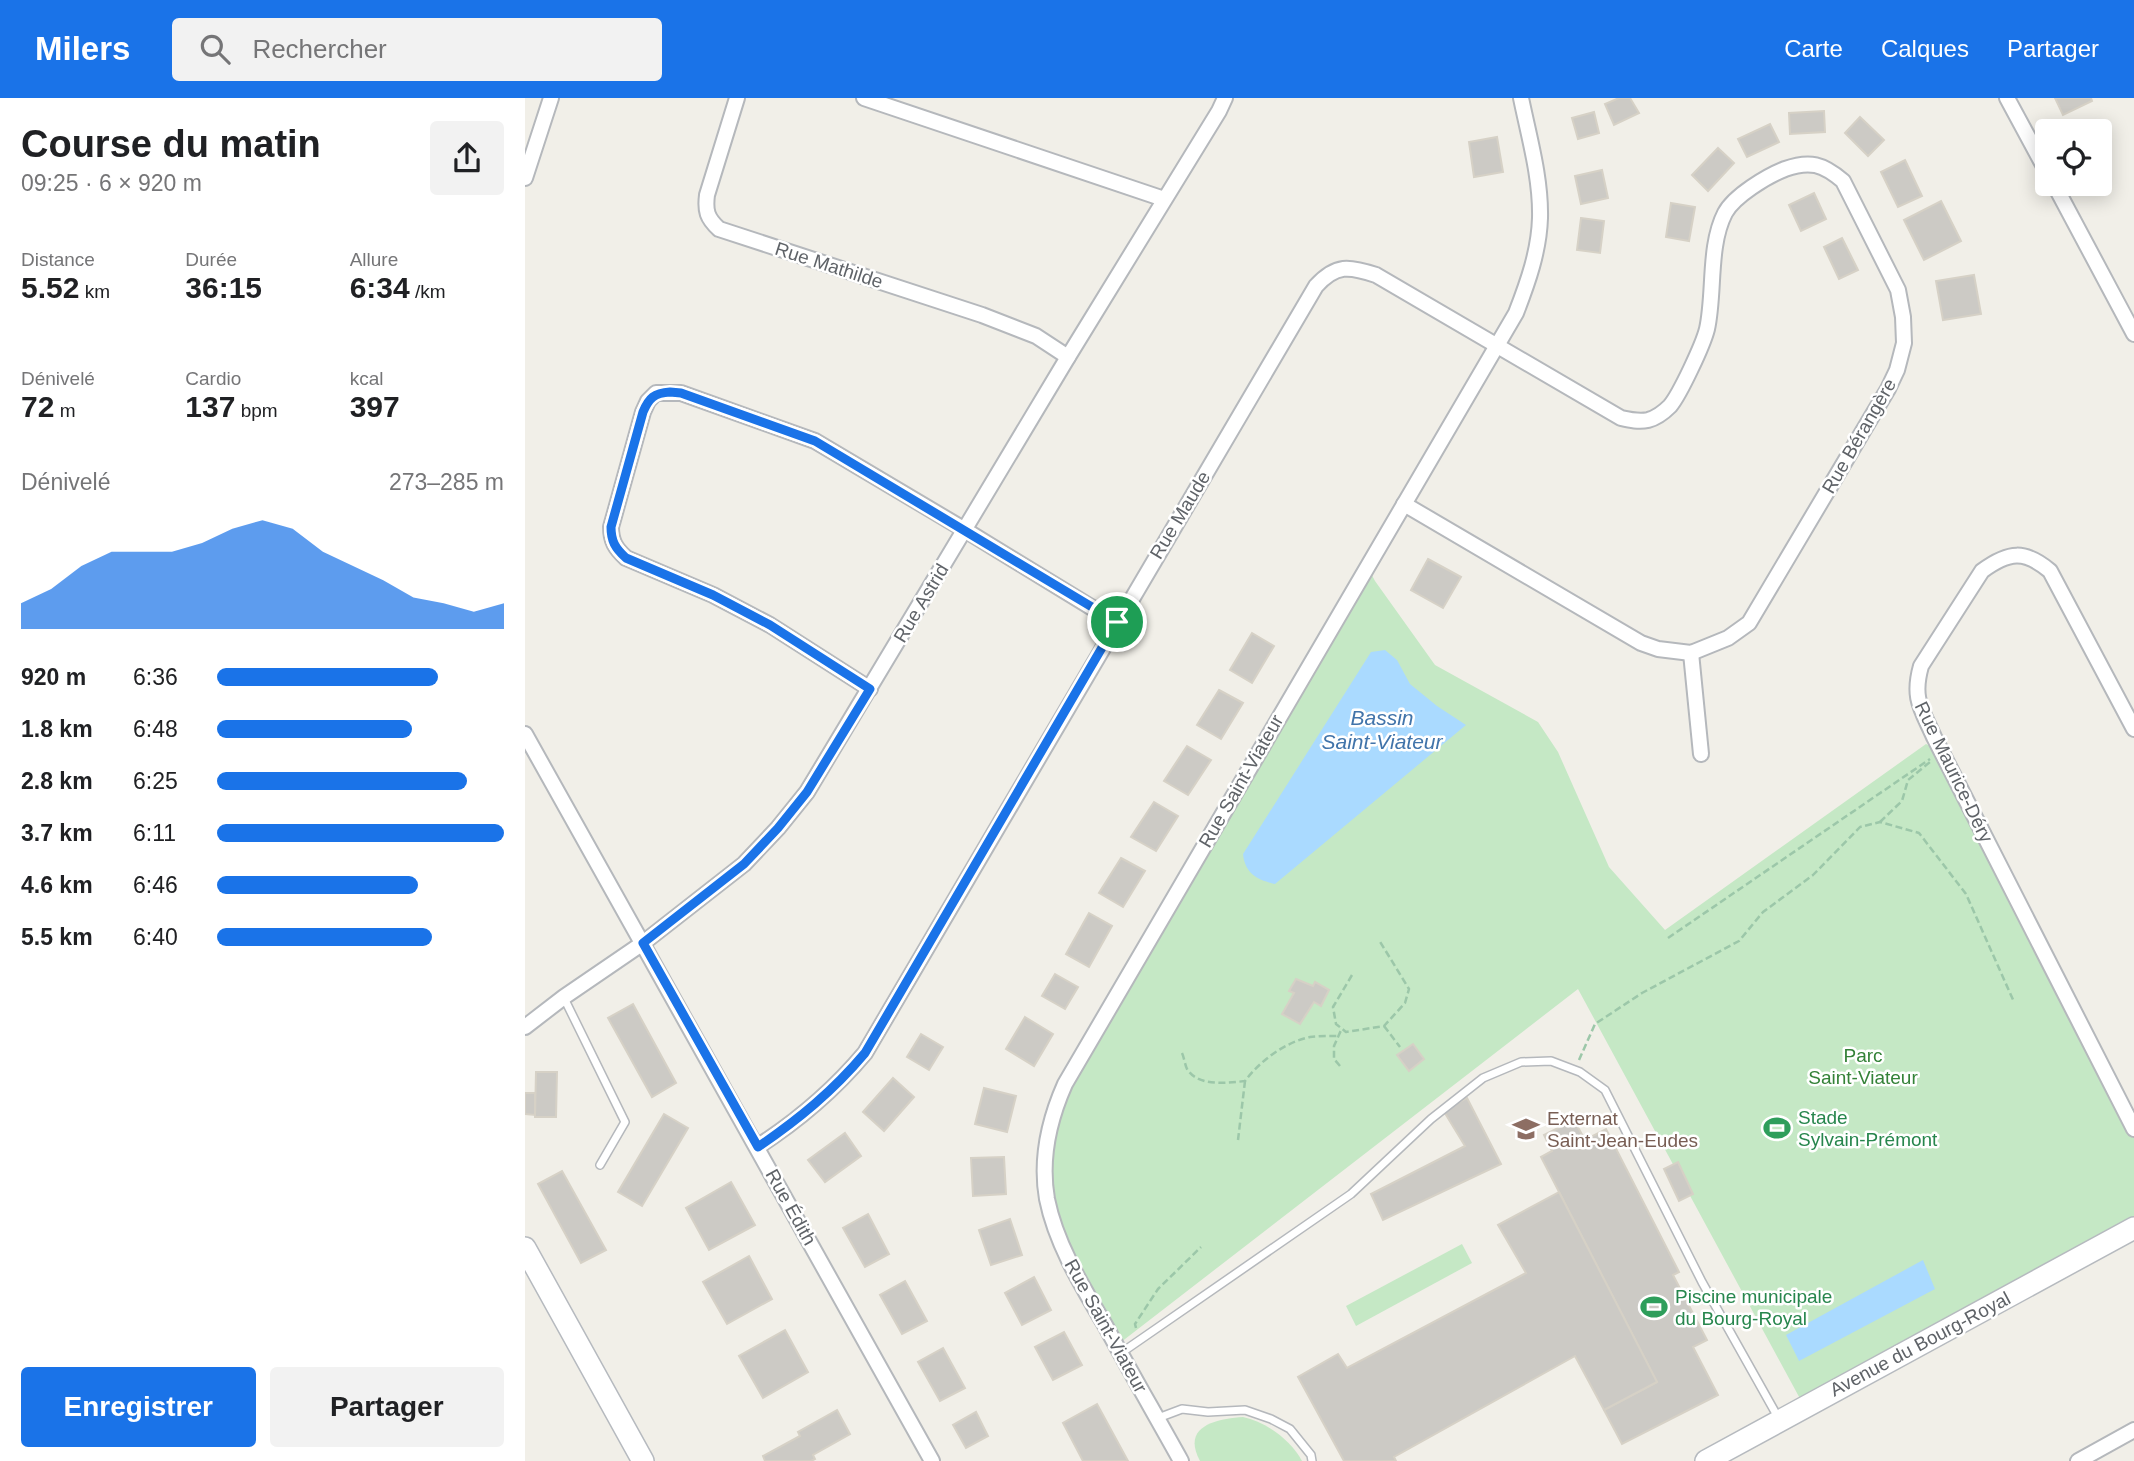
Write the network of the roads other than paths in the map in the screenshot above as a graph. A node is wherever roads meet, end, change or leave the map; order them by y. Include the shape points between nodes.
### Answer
1 (551, 98) edge
2 (737, 98) edge
3 (864, 98) edge
4 (1225, 98) edge
5 (1521, 98) edge
6 (2007, 98) edge
7 (2035, 150) edge
8 (525, 178) edge
9 (2060, 196) edge
10 (1164, 198) junction
11 (2134, 334) edge
12 (1497, 346) junction
13 (1068, 356) junction
14 (1404, 504) junction
15 (965, 530) junction
16 (1117, 622) junction
17 (1691, 653) junction
18 (870, 689) junction
19 (2134, 730) edge
20 (525, 734) edge
21 (1701, 754) dead end
22 (643, 943) junction
23 (564, 997) junction
24 (525, 1027) edge
25 (2134, 1129) edge
26 (758, 1147) junction
27 (600, 1165) dead end
28 (2134, 1228) edge
29 (525, 1248) edge
30 (1121, 1354) junction
31 (1157, 1418) junction
32 (1780, 1421) junction
33 (2134, 1430) edge
34 (643, 1461) edge
35 (932, 1461) edge
36 (1181, 1461) edge
37 (1312, 1461) edge
38 (1706, 1461) edge
39 (2078, 1461) edge

1 - 8 street
2 - 13 street, Rue Mathilde via 707,195 705,210 719,229 982,315 1036,336
3 - 10 street
4 - 10 street, Rue Astrid
5 - 12 street, Rue Saint-Viateur via 1537,176 1540,217 1528,282
6 - 7 street
9 - 11 street
10 - 13 street, Rue Astrid
12 - 14 street, Rue Saint-Viateur
12 - 16 street, Rue Maude via 1376,275 1357,269 1327,275 1316,286
12 - 17 street, Rue Bérangère via 1621,418 1648,420 1671,405 1706,330 1719,229 1726,211 1738,197 1798,164 1829,169 1843,181 1898,290 1904,343 1897,370 1749,624
13 - 15 street, Rue Astrid
14 - 17 street, Rue Bérangère via 1641,643
14 - 30 street, Rue Saint-Viateur via 1065,1084 1051,1120 1045,1155 1047,1199 1077,1276
15 - 16 street
15 - 18 street, Rue Astrid
15 - 18 street via 815,441 681,393 656,393 647,401 611,527 617,550 770,625
16 - 26 street, Rue Maude via 865,1053 824,1098
17 - 21 street
18 - 22 street, Rue Astrid via 807,792 778,828 744,864
19 - 25 street, Rue Maurice-Déry via 2050,571 2027,556 2011,555 1982,571 1917,679 1916,694 1941,752
20 - 22 street, Rue Édith
22 - 23 street, Rue Astrid
22 - 26 street, Rue Édith
23 - 24 street, Rue Astrid
23 - 27 lane via 625,1122
26 - 35 street, Rue Édith
28 - 32 main road, Avenue du Bourg-Royal
29 - 34 main road
30 - 31 street, Rue Saint-Viateur
30 - 32 lane via 1351,1194 1431,1119 1483,1078 1521,1062 1551,1061 1605,1090 1702,1282
31 - 36 street, Rue Saint-Viateur
31 - 37 lane via 1182,1409 1245,1410 1290,1429
32 - 38 main road, Avenue du Bourg-Royal
33 - 39 street

